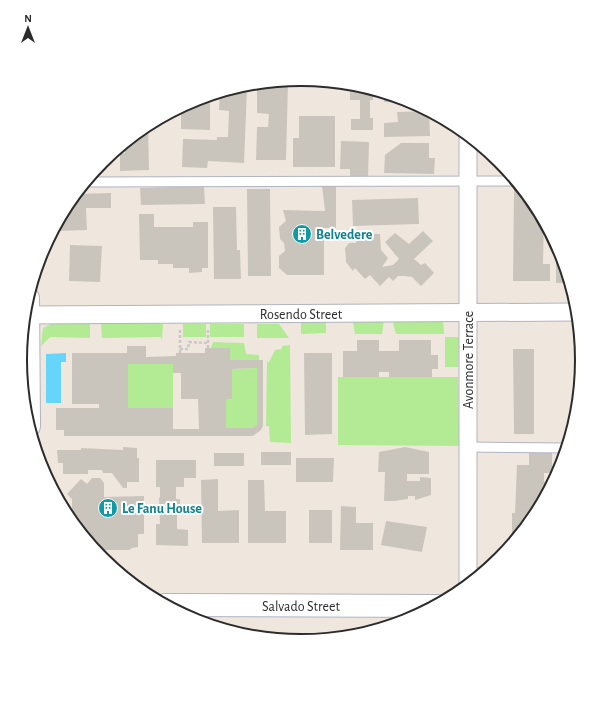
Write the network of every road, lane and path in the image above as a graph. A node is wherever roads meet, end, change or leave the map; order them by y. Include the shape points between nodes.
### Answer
1 (468, 142) edge
2 (468, 181) junction
3 (509, 181) edge
4 (93, 182) edge
5 (32, 309) edge
6 (572, 312) edge
7 (467, 314) junction
8 (180, 328) dead end
9 (208, 328) dead end
10 (208, 343) junction
11 (208, 348) dead end
12 (180, 349) junction
13 (180, 353) dead end
14 (27, 354) edge
15 (28, 369) edge
16 (468, 447) junction
17 (561, 448) edge
18 (474, 574) edge
19 (177, 605) edge
20 (425, 606) edge

1 - 2 street, Avonmore Terrace
2 - 3 lane
2 - 4 lane
2 - 7 street, Avonmore Terrace
5 - 7 street, Rosendo Street
6 - 7 street, Rosendo Street
7 - 16 street, Avonmore Terrace
8 - 12 path
9 - 10 path
10 - 11 path
10 - 12 path via 189,342 188,349
12 - 13 path
14 - 15 street
16 - 17 lane
16 - 18 street, Avonmore Terrace
19 - 20 street, Salvado Street

